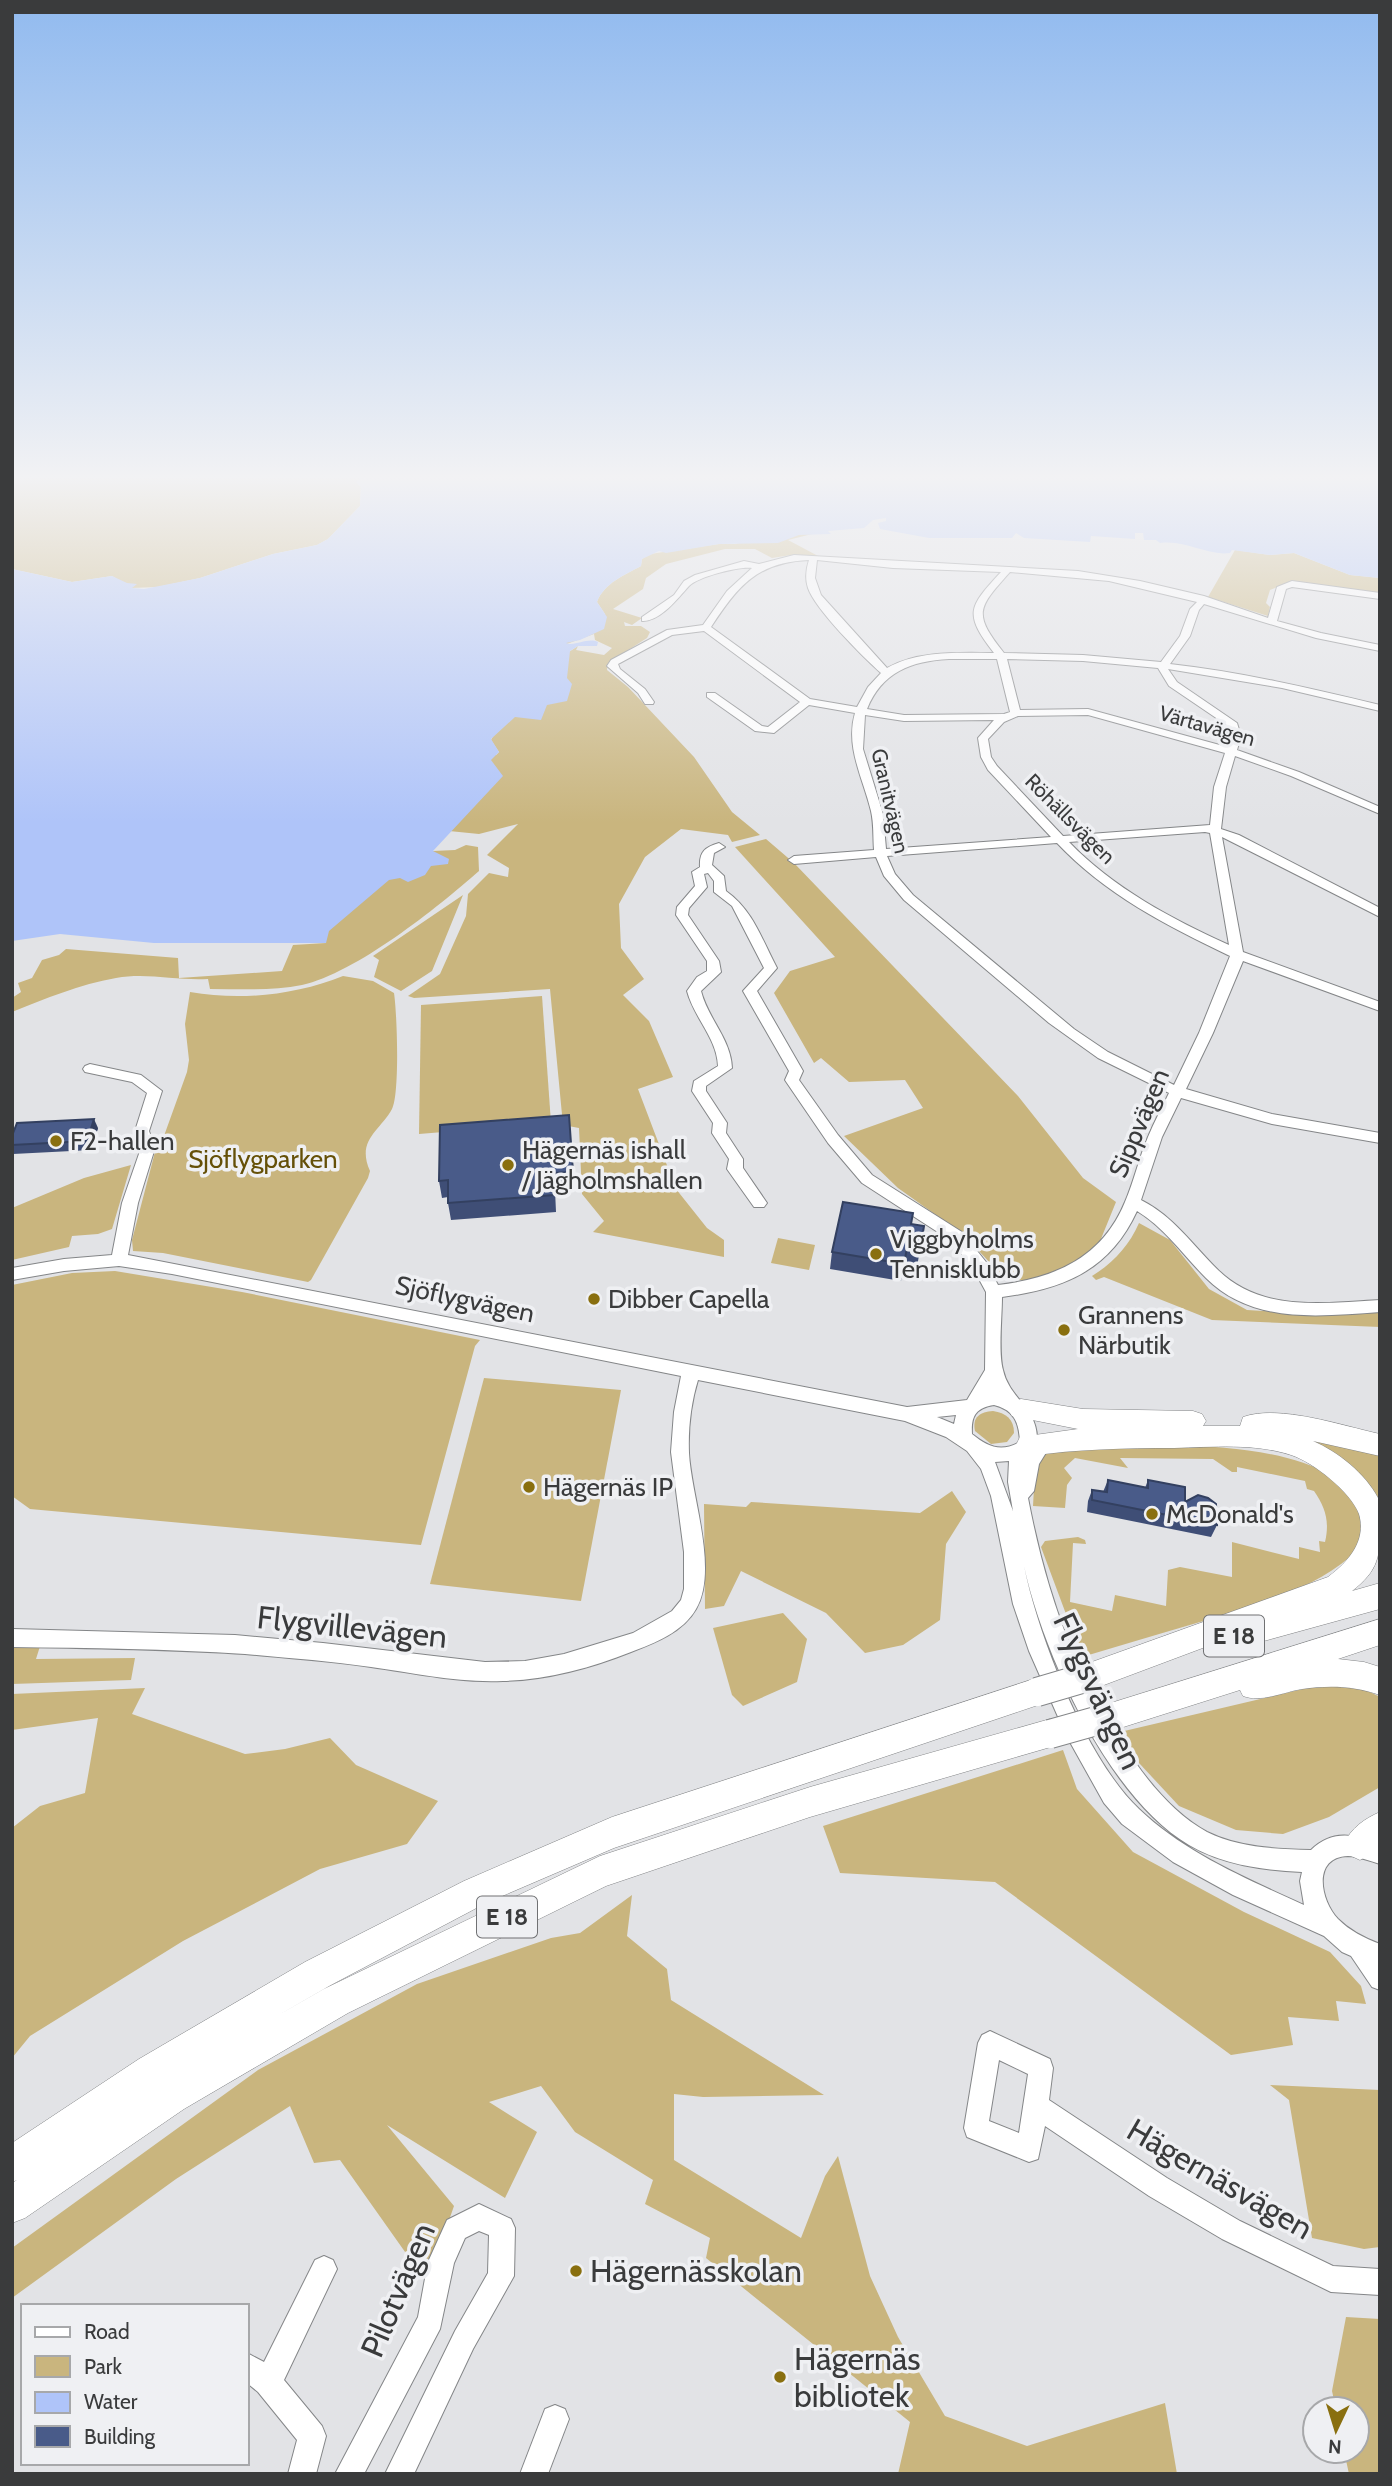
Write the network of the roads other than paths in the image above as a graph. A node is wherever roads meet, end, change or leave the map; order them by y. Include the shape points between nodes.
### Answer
1 (681, 591) edge
2 (733, 591) edge
3 (814, 591) edge
4 (986, 591) edge
5 (1168, 591) edge
6 (1281, 591) edge
7 (1343, 591) edge
8 (1380, 596) edge
9 (1204, 599) junction
10 (645, 619) dead end
11 (1272, 622) junction
12 (706, 628) junction
13 (1380, 648) edge
14 (1001, 656) junction
15 (1163, 666) junction
16 (887, 672) junction
17 (711, 695) dead end
18 (649, 702) dead end
19 (807, 702) junction
20 (1380, 708) edge
21 (860, 712) junction
22 (1016, 713) junction
23 (1003, 717) junction
24 (1233, 752) junction
25 (1380, 811) edge
26 (1215, 831) junction
27 (1060, 838) junction
28 (719, 847) dead end
29 (880, 854) junction
30 (794, 860) dead end
31 (706, 868) junction
32 (1380, 913) edge
33 (1237, 954) junction
34 (1380, 1007) edge
35 (90, 1069) dead end
36 (1176, 1093) junction
37 (1380, 1139) edge
38 (1133, 1202) junction
39 (759, 1203) dead end
40 (119, 1261) junction
41 (12, 1274) edge
42 (994, 1292) junction
43 (1380, 1306) edge
44 (994, 1370) junction
45 (691, 1373) junction
46 (972, 1404) junction
47 (1015, 1405) junction
48 (905, 1414) junction
49 (963, 1438) junction
50 (1380, 1445) edge
51 (1031, 1446) junction
52 (979, 1452) junction
53 (1380, 1596) edge
54 (1380, 1632) edge
55 (12, 1638) edge
56 (1088, 1677) junction
57 (1380, 1681) edge
58 (1114, 1716) junction
59 (1373, 1841) edge
60 (1315, 1861) junction
61 (1326, 1926) junction
62 (1370, 1954) edge
63 (1380, 1979) edge
64 (1036, 2106) dead end
65 (12, 2164) edge
66 (12, 2205) edge
67 (324, 2269) dead end
68 (1380, 2282) edge
69 (257, 2374) edge
70 (555, 2420) dead end
71 (302, 2474) edge
72 (349, 2474) edge
73 (399, 2474) edge
74 (534, 2474) edge

1 - 10 street
2 - 12 street
3 - 16 street
4 - 14 street via 977,611 981,627
5 - 9 street
6 - 11 street
7 - 8 street
9 - 11 street
9 - 15 street
11 - 13 street via 1322,638
12 - 18 street via 670,632 614,662 616,671 638,686
12 - 19 street
14 - 15 street via 1084,656
14 - 16 street via 919,660
14 - 22 street
15 - 20 street via 1250,679
15 - 24 street via 1173,684 1233,725
16 - 21 street, Granitvägen
17 - 19 street via 759,729 770,731
19 - 21 street
21 - 23 street via 916,718
21 - 29 street, Granitvägen via 857,743 878,817
22 - 23 street
22 - 24 street, Värtavägen via 1088,712
23 - 27 street, Röhällsvägen via 983,738 986,757
24 - 25 street, Värtavägen
24 - 26 street via 1220,787
26 - 27 street via 1195,827
26 - 32 street via 1235,837
26 - 33 street
27 - 29 street
27 - 33 street, Röhällsvägen via 1082,863 1146,908
28 - 31 street via 709,851
29 - 30 street
29 - 36 street, Granitvägen via 888,875 902,889 1056,1023 1104,1056
31 - 39 street via 698,872 701,887 683,907 682,915 713,961 714,972 694,991 695,1001 726,1054 724,1068 699,1084 699,1091 720,1123 719,1133 736,1159 735,1169
31 - 42 street via 719,878 720,892 737,904 771,968 750,991 796,1071 792,1080 867,1179 956,1236
33 - 34 street, Röhällsvägen
33 - 36 street, Sippvägen via 1213,1018
35 - 40 street via 136,1078 155,1091 142,1130 148,1148 130,1203
36 - 37 street, Granitvägen via 1294,1124
36 - 38 street, Sippvägen
38 - 42 street via 1126,1222 1093,1261 1047,1283
38 - 43 street, Sippvägen via 1150,1210 1218,1281 1244,1299 1296,1309
40 - 41 street, Sjöflygvägen
40 - 45 street, Sjöflygvägen
42 - 44 street
44 - 46 street
44 - 47 street
45 - 48 street, Sjöflygvägen
45 - 55 street, Flygvillevägen via 680,1452 695,1585 688,1607 675,1619 609,1653 524,1671 438,1670 368,1657 169,1640
46 - 47 street via 995,1398
46 - 48 street, Sjöflygvägen
46 - 49 street via 960,1425
47 - 50 highway via 1083,1419 1293,1426
47 - 51 street via 1029,1422
48 - 49 street, Sjöflygvägen
49 - 52 street
51 - 52 street via 1006,1455
51 - 56 highway via 1072,1438 1234,1436 1274,1440 1328,1462 1364,1499 1373,1517 1373,1540 1366,1559 1353,1576 1337,1586
51 - 60 street, Flygsvängen via 1017,1461 1039,1589 1056,1638 1105,1736 1141,1790 1184,1830 1213,1846 1241,1856
52 - 61 street, Flygsvängen via 994,1484 1023,1604 1044,1664 1112,1796 1146,1833 1164,1844
53 - 56 highway, E 18
54 - 58 highway, E 18
56 - 65 highway, E 18, bridge via 612,1833 475,1892 317,1974 163,2064
57 - 58 highway via 1345,1672 1308,1674
58 - 66 highway, E 18, bridge via 810,1802 600,1872 336,2001 172,2097
59 - 60 street via 1326,1849
60 - 61 street via 1309,1880 1313,1903
61 - 62 street via 1342,1941
62 - 63 street
64 - 68 street, Hägernäsvägen via 1231,2230 1331,2279
67 - 69 street
69 - 71 street via 312,2436
70 - 74 street
72 - 73 street, Pilotvägen via 430,2319 441,2262 456,2229 479,2217 502,2228 501,2276 464,2340

